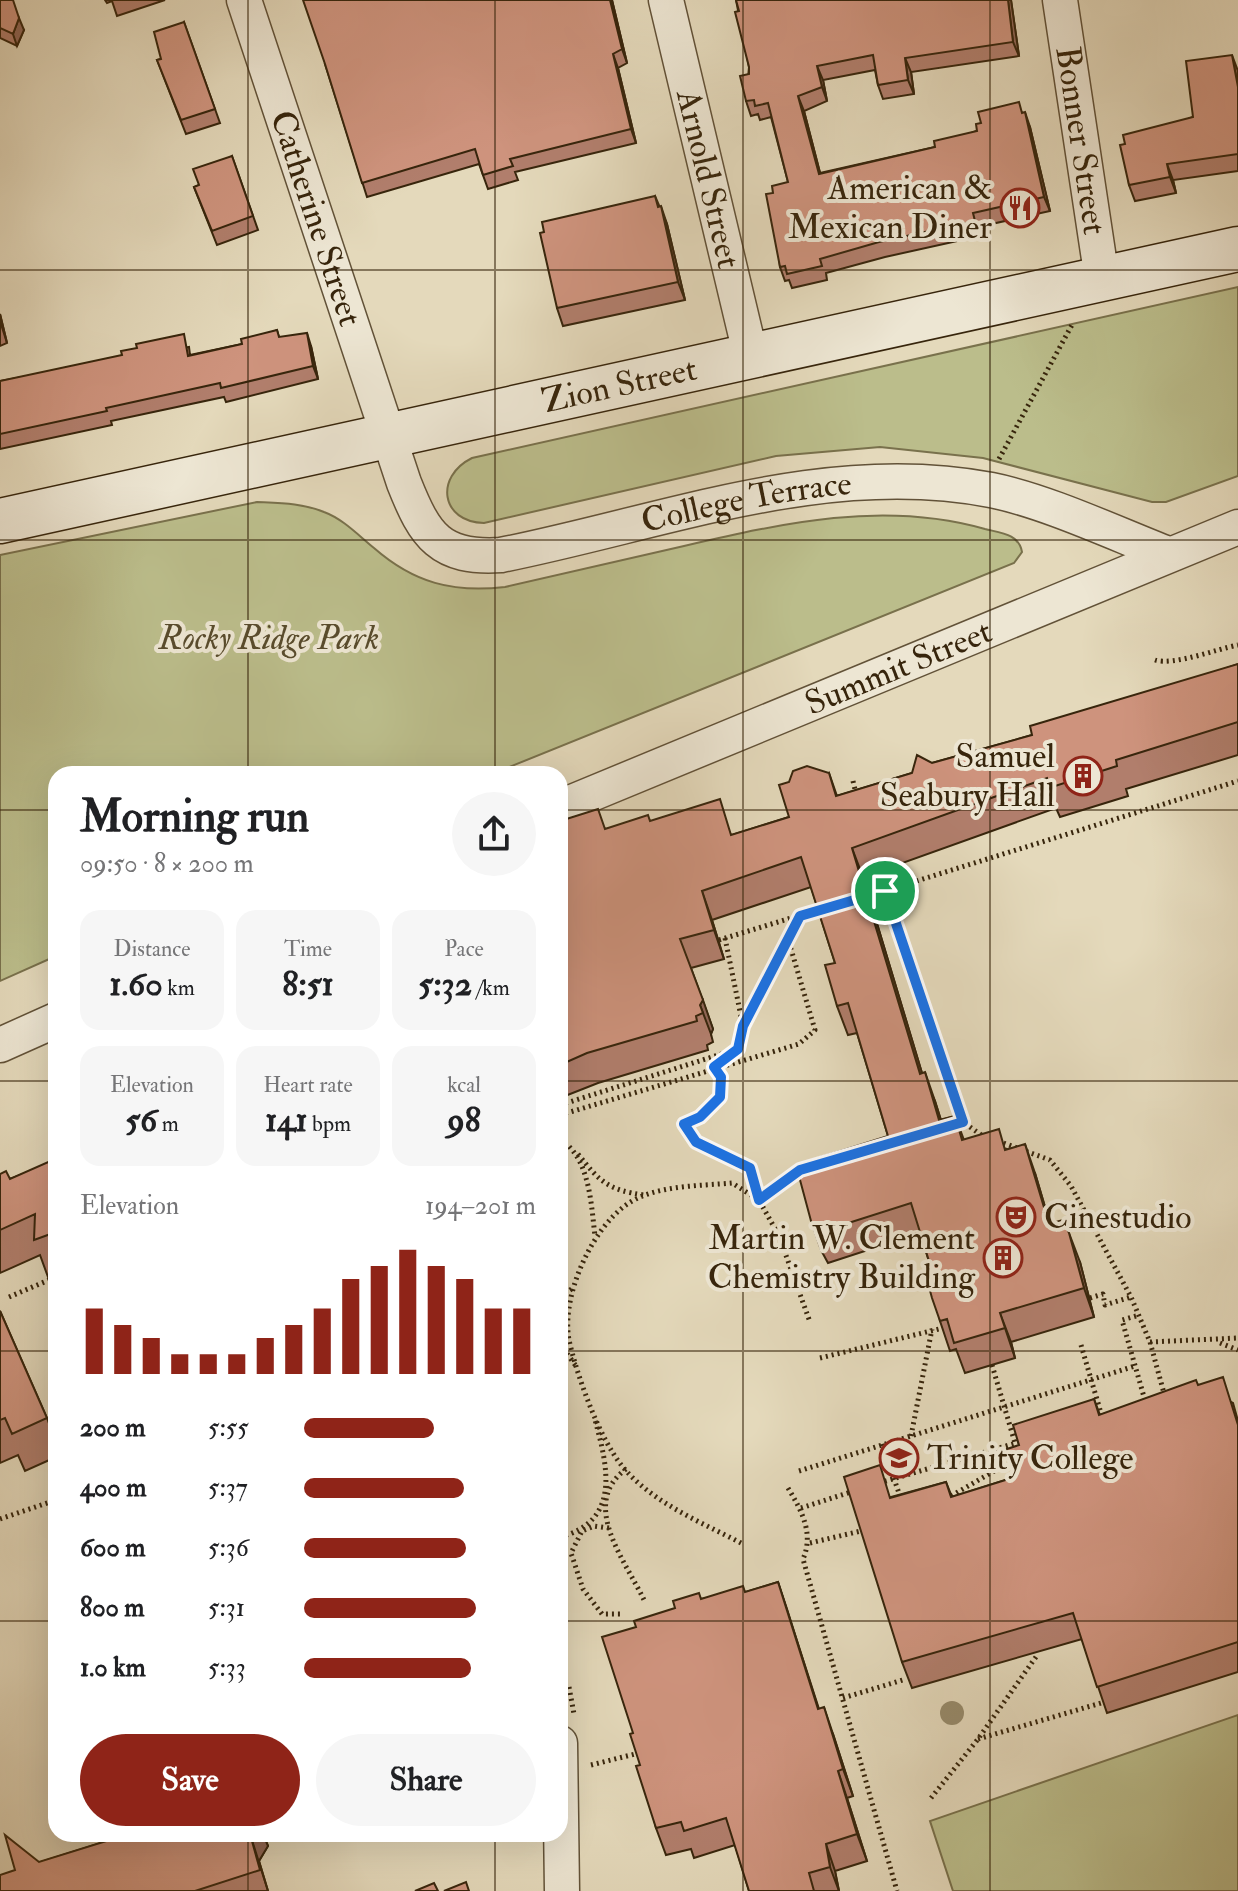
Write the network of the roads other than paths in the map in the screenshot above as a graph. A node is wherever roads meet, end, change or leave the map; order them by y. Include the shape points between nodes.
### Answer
1 (244, 0) edge
2 (666, 0) edge
3 (1060, 0) edge
4 (1238, 249) edge
5 (1102, 279) junction
6 (751, 357) junction
7 (389, 436) junction
8 (0, 521) edge
9 (1238, 527) edge
10 (1168, 554) junction
11 (568, 804) edge
12 (48, 1024) edge
13 (0, 1045) edge
14 (564, 1842) edge
15 (562, 1891) edge

1 - 7 street, Catherine Street
2 - 6 street, Arnold Street
3 - 5 street, Bonner Street
4 - 5 main road, Zion Street
5 - 6 main road, Zion Street
6 - 7 main road, Zion Street
7 - 8 main road, Zion Street
7 - 10 street, College Terrace via 416,512 428,532 457,553 501,555 802,486 897,478 993,490
9 - 10 street, Summit Street
10 - 11 street, Summit Street
12 - 13 street
14 - 15 street

